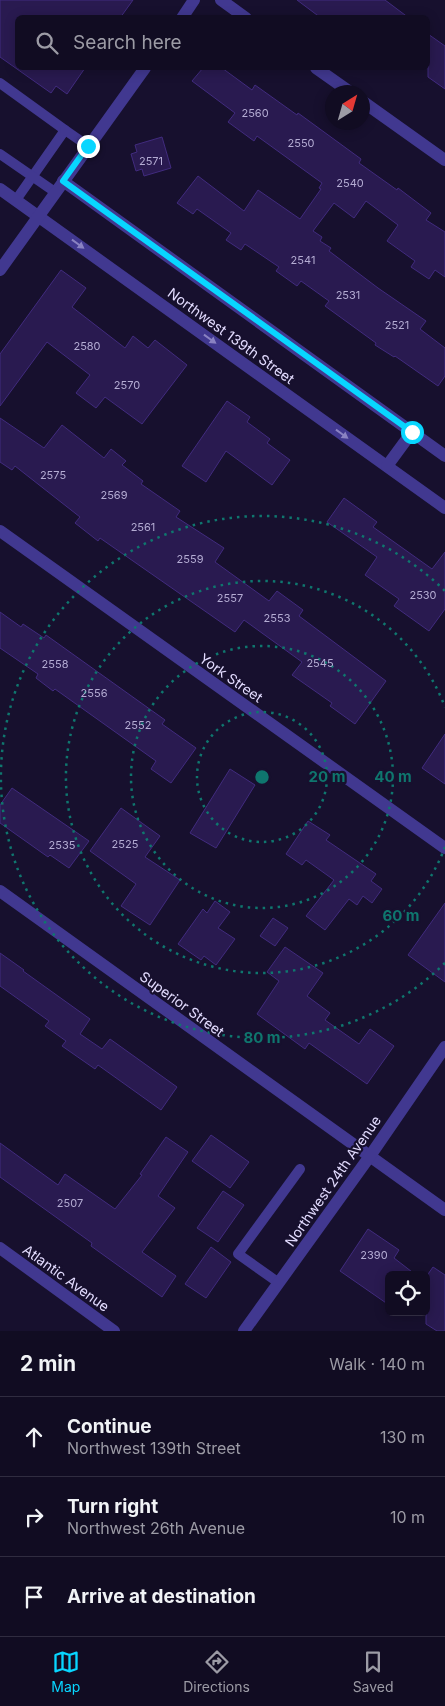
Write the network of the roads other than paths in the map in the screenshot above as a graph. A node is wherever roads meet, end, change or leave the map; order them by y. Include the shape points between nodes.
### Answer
1 (194, 0) edge
2 (221, 0) edge
3 (184, 15) edge
4 (242, 15) edge
5 (144, 70) edge
6 (319, 70) edge
7 (0, 83) edge
8 (340, 85) edge
9 (370, 107) edge
10 (65, 130) junction
11 (88, 146) junction
12 (0, 154) edge
13 (445, 160) edge
14 (32, 177) junction
15 (63, 181) junction
16 (0, 189) edge
17 (55, 192) junction
18 (16, 200) junction
19 (38, 216) junction
20 (0, 270) edge
21 (412, 432) junction
22 (445, 456) edge
23 (387, 466) junction
24 (445, 508) edge
25 (0, 531) edge
26 (445, 848) edge
27 (0, 891) edge
28 (445, 1047) edge
29 (370, 1156) junction
30 (300, 1169) dead end
31 (445, 1210) edge
32 (0, 1248) edge
33 (279, 1283) junction
34 (114, 1331) edge
35 (244, 1331) edge

1 - 3 street
2 - 4 street
5 - 11 street
6 - 8 street
7 - 10 lane
9 - 13 street
10 - 11 lane
10 - 14 lane
11 - 15 street
12 - 14 lane
14 - 17 lane
14 - 18 lane
15 - 17 street
15 - 21 street, Northwest 139th Street
16 - 18 street, Northwest 139th Street
17 - 19 street
18 - 19 street, Northwest 139th Street
19 - 20 street
19 -> 23 street, Northwest 139th Street
21 - 22 street, Northwest 139th Street
21 - 23 street
23 - 24 street, Northwest 139th Street
25 - 26 street, York Street
27 - 29 street, Superior Street
28 - 29 street, Northwest 24th Avenue
29 - 31 street, Superior Street
29 - 33 street, Northwest 24th Avenue
30 - 33 lane via 238,1254
32 - 34 street, Atlantic Avenue
33 - 35 street, Northwest 24th Avenue

